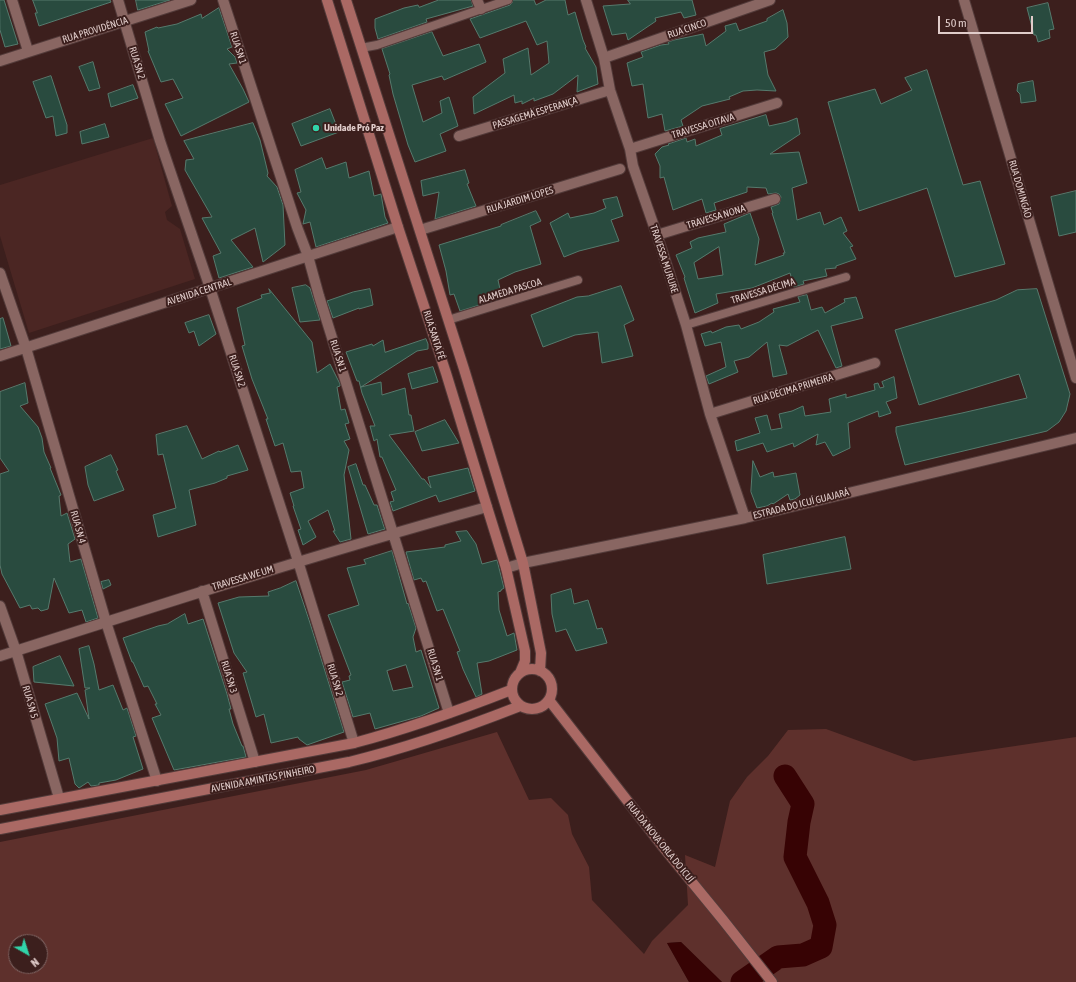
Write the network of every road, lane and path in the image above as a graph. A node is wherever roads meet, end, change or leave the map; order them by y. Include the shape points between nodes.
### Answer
1 (12, 0) edge
2 (118, 0) edge
3 (190, 0) edge
4 (223, 0) edge
5 (327, 0) edge
6 (346, 0) edge
7 (508, 0) edge
8 (586, 0) edge
9 (770, 0) edge
10 (964, 0) edge
11 (479, 4) edge
12 (125, 21) junction
13 (361, 48) junction
14 (28, 51) junction
15 (604, 58) junction
16 (0, 61) edge
17 (610, 90) junction
18 (777, 103) dead end
19 (459, 136) dead end
20 (630, 149) junction
21 (620, 169) dead end
22 (775, 199) dead end
23 (398, 227) junction
24 (420, 230) junction
25 (657, 235) junction
26 (308, 256) junction
27 (0, 273) edge
28 (846, 277) dead end
29 (578, 280) dead end
30 (210, 288) junction
31 (448, 320) junction
32 (686, 325) junction
33 (26, 348) junction
34 (0, 356) edge
35 (875, 363) dead end
36 (464, 369) junction
37 (446, 373) junction
38 (1076, 378) edge
39 (710, 414) junction
40 (1076, 428) edge
41 (1074, 439) edge
42 (487, 506) junction
43 (745, 518) junction
44 (394, 533) junction
45 (298, 561) junction
46 (523, 563) junction
47 (506, 568) junction
48 (202, 591) junction
49 (0, 606) edge
50 (106, 622) junction
51 (16, 651) junction
52 (0, 656) edge
53 (540, 671) junction
54 (520, 673) junction
55 (512, 690) junction
56 (549, 700) junction
57 (520, 706) junction
58 (449, 713) junction
59 (354, 743) junction
60 (255, 762) junction
61 (157, 781) junction
62 (59, 798) junction
63 (0, 810) edge
64 (0, 829) edge
65 (772, 982) edge

1 - 14 street
2 - 12 street, RUA SN 2
3 - 12 street, RUA PROVIDÊNCIA
4 - 26 street, RUA SN 1
5 - 23 street, RUA SANTA FÉ
6 - 13 street, RUA SANTA FÉ
7 - 11 lane
8 - 15 street, TRAVESSA MURURE
9 - 15 street, RUA CINCO
10 - 38 street, RUA DOMINGÃO
11 - 13 lane via 377,45
12 - 14 street, RUA PROVIDÊNCIA
12 - 30 street, RUA SN 2 via 160,141
13 - 24 street, RUA SANTA FÉ
14 - 16 street, RUA PROVIDÊNCIA
15 - 17 street, TRAVESSA MURURE
17 - 19 street, PASSAGEMÀ ESPERANÇA
17 - 20 street, TRAVESSA MURURE
18 - 20 street, TRAVESSA OITAVA
20 - 25 street, TRAVESSA MURURE via 633,166
21 - 24 street, RUA JARDIM LOPES
22 - 25 street, TRAVESSA NONA
23 - 26 street, AVENIDA CENTRAL
23 - 37 street, RUA SANTA FÉ
24 - 31 street, RUA SANTA FÉ
25 - 32 street, TRAVESSA MURURE
26 - 30 street, AVENIDA CENTRAL
26 - 44 street, RUA SN 1
27 - 33 street, RUA SN 4
28 - 32 lane, TRAVESSA DÉCIMA
29 - 31 lane, ALAMEDA PASCOA
30 - 33 street, AVENIDA CENTRAL
30 - 45 street, RUA SN 2
31 - 36 street, RUA SANTA FÉ
32 - 39 street, TRAVESSA MURURE
33 - 34 street, AVENIDA CENTRAL
33 - 50 street, RUA SN 4
35 - 39 street, RUA DÉCIMA PRIMEIRA
36 - 37 street
36 - 46 street, RUA SANTA FÉ
37 - 42 street, RUA SANTA FÉ
39 - 43 street, TRAVESSA MURURE
40 - 41 street
41 - 43 street, ESTRADA DO ICUÍ GUAJARÁ
42 - 44 street, TRAVESSA WE UM
42 - 47 street, RUA SANTA FÉ
43 - 46 street, ESTRADA DO ICUÍ GUAJARÁ
44 - 45 street, TRAVESSA WE UM
44 - 58 street, RUA SN 1
45 - 48 street, TRAVESSA WE UM
45 - 59 street, RUA SN 2
46 - 47 street, ESTRADA DO ICUÍ GUAJARÁ
46 - 53 street, RUA SANTA FÉ via 541,653
47 - 54 street, RUA SANTA FÉ via 525,651 525,661
48 - 50 street, TRAVESSA WE UM
48 - 60 street, RUA SN 3
49 - 51 street, RUA SN 5
50 - 51 street, TRAVESSA WE UM
50 - 61 street, RUA SN 4
51 - 52 street, TRAVESSA WE UM
51 - 62 street, RUA SN 5
53 - 54 street via 534,669
53 - 56 street via 550,680 552,694
54 - 55 street via 512,684
55 - 57 street
55 - 58 street, AVENIDA AMINTAS PINHEIRO
56 - 57 street via 545,705 533,710
56 - 65 street, RUA DA NOVA ORLA DO ICUÍ
57 - 64 street, AVENIDA AMINTAS PINHEIRO via 470,726 364,758
58 - 59 street, AVENIDA AMINTAS PINHEIRO
59 - 60 street, AVENIDA AMINTAS PINHEIRO
60 - 61 street, AVENIDA AMINTAS PINHEIRO
61 - 62 street, AVENIDA AMINTAS PINHEIRO
62 - 63 street, AVENIDA AMINTAS PINHEIRO

